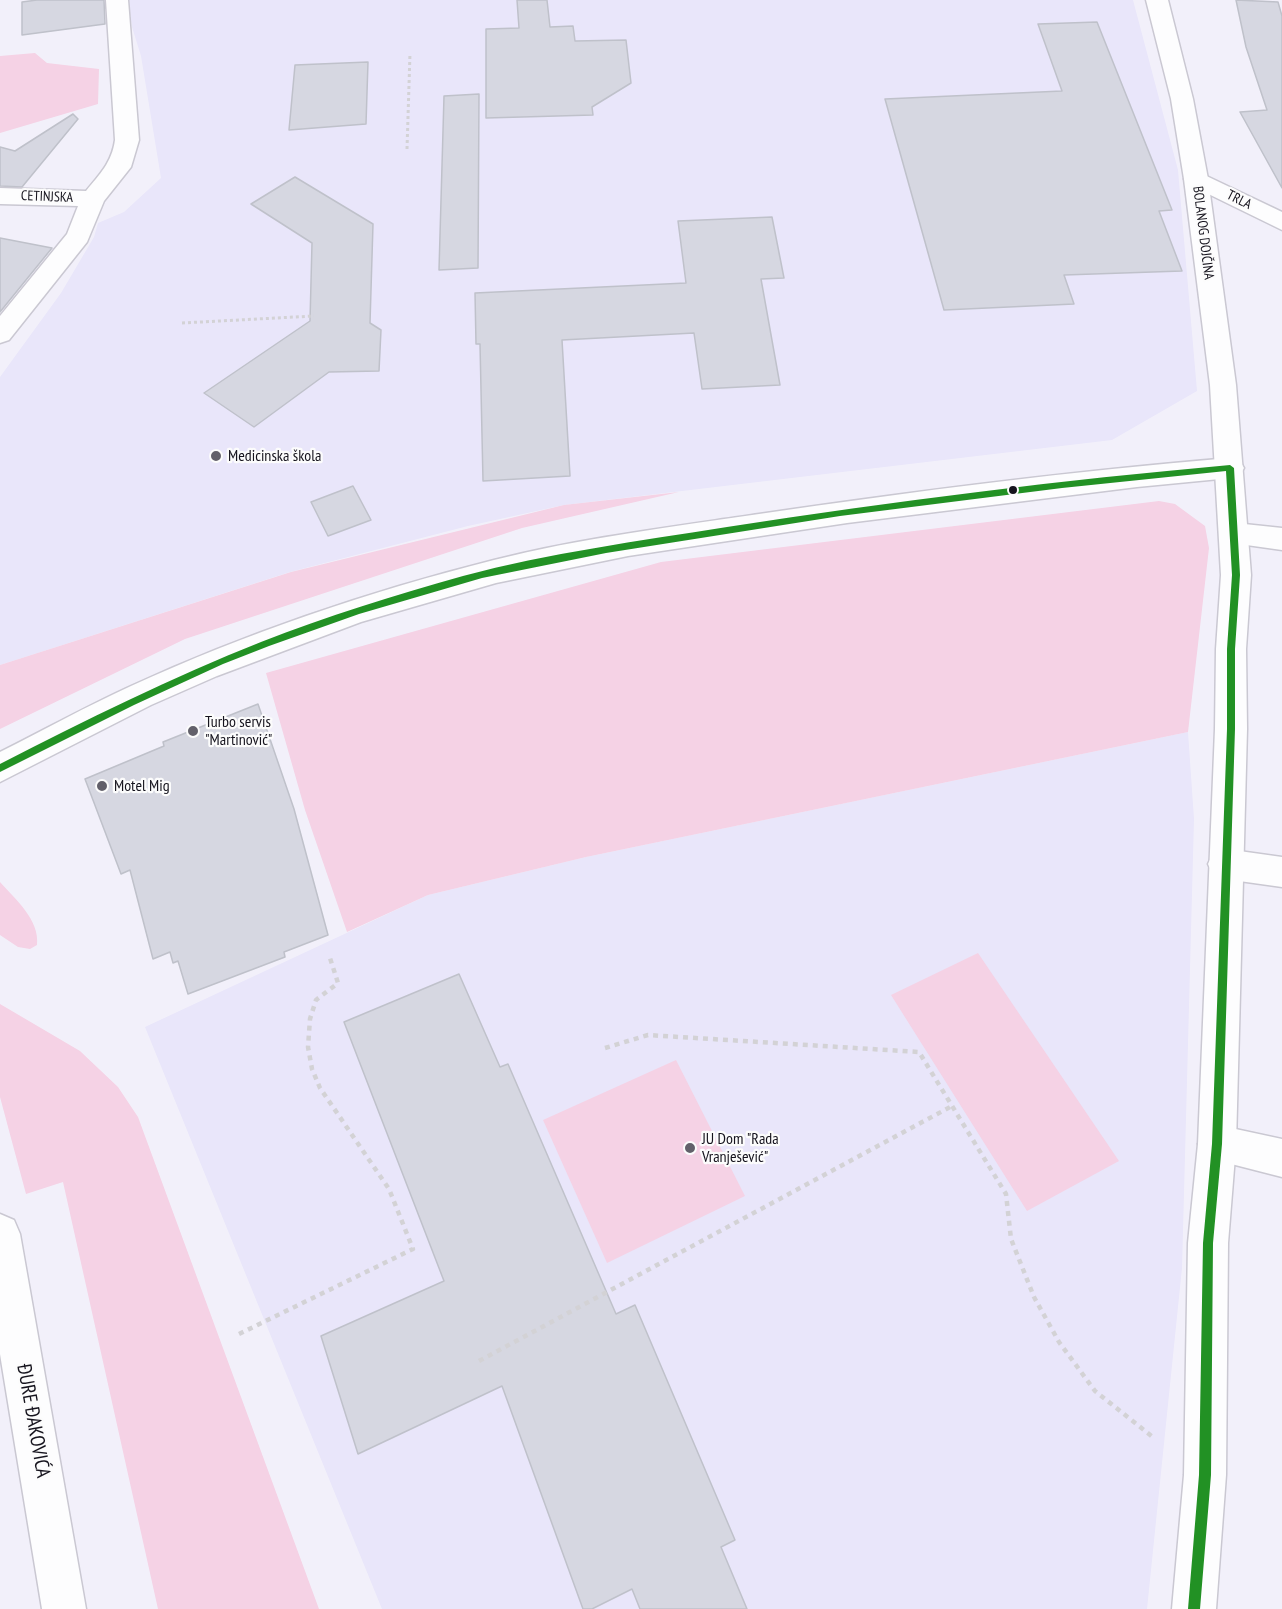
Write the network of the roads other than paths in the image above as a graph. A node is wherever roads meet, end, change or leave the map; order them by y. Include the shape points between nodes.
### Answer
1 (117, 0) edge
2 (1157, 0) edge
3 (1196, 179) junction
4 (0, 195) edge
5 (93, 199) junction
6 (1282, 222) edge
7 (0, 334) edge
8 (1230, 468) junction
9 (1235, 534) junction
10 (1282, 539) edge
11 (0, 768) edge
12 (1225, 864) junction
13 (1282, 872) edge
14 (1217, 1144) junction
15 (1282, 1158) edge
16 (0, 1234) edge
17 (64, 1609) edge
18 (1194, 1609) edge

1 - 5 main road via 126,151 119,167
2 - 3 main road, BOLANOG DOJČINA via 1182,99
3 - 6 main road, TRLA
3 - 8 main road, BOLANOG DOJČINA
4 - 5 main road, CETINJSKA
5 - 7 main road via 78,236
8 - 9 main road, BOLANOG DOJČINA
8 - 11 main road via 1125,477 846,512 628,544 496,571 356,612 206,668 140,696
9 - 10 main road
9 - 12 main road, BOLANOG DOJČINA
12 - 13 main road
12 - 14 main road, BOLANOG DOJČINA
14 - 15 main road
14 - 18 main road, BOLANOG DOJČINA via 1208,1243 1205,1475
16 - 17 main road, ĐURE ĐAKOVIĆA

